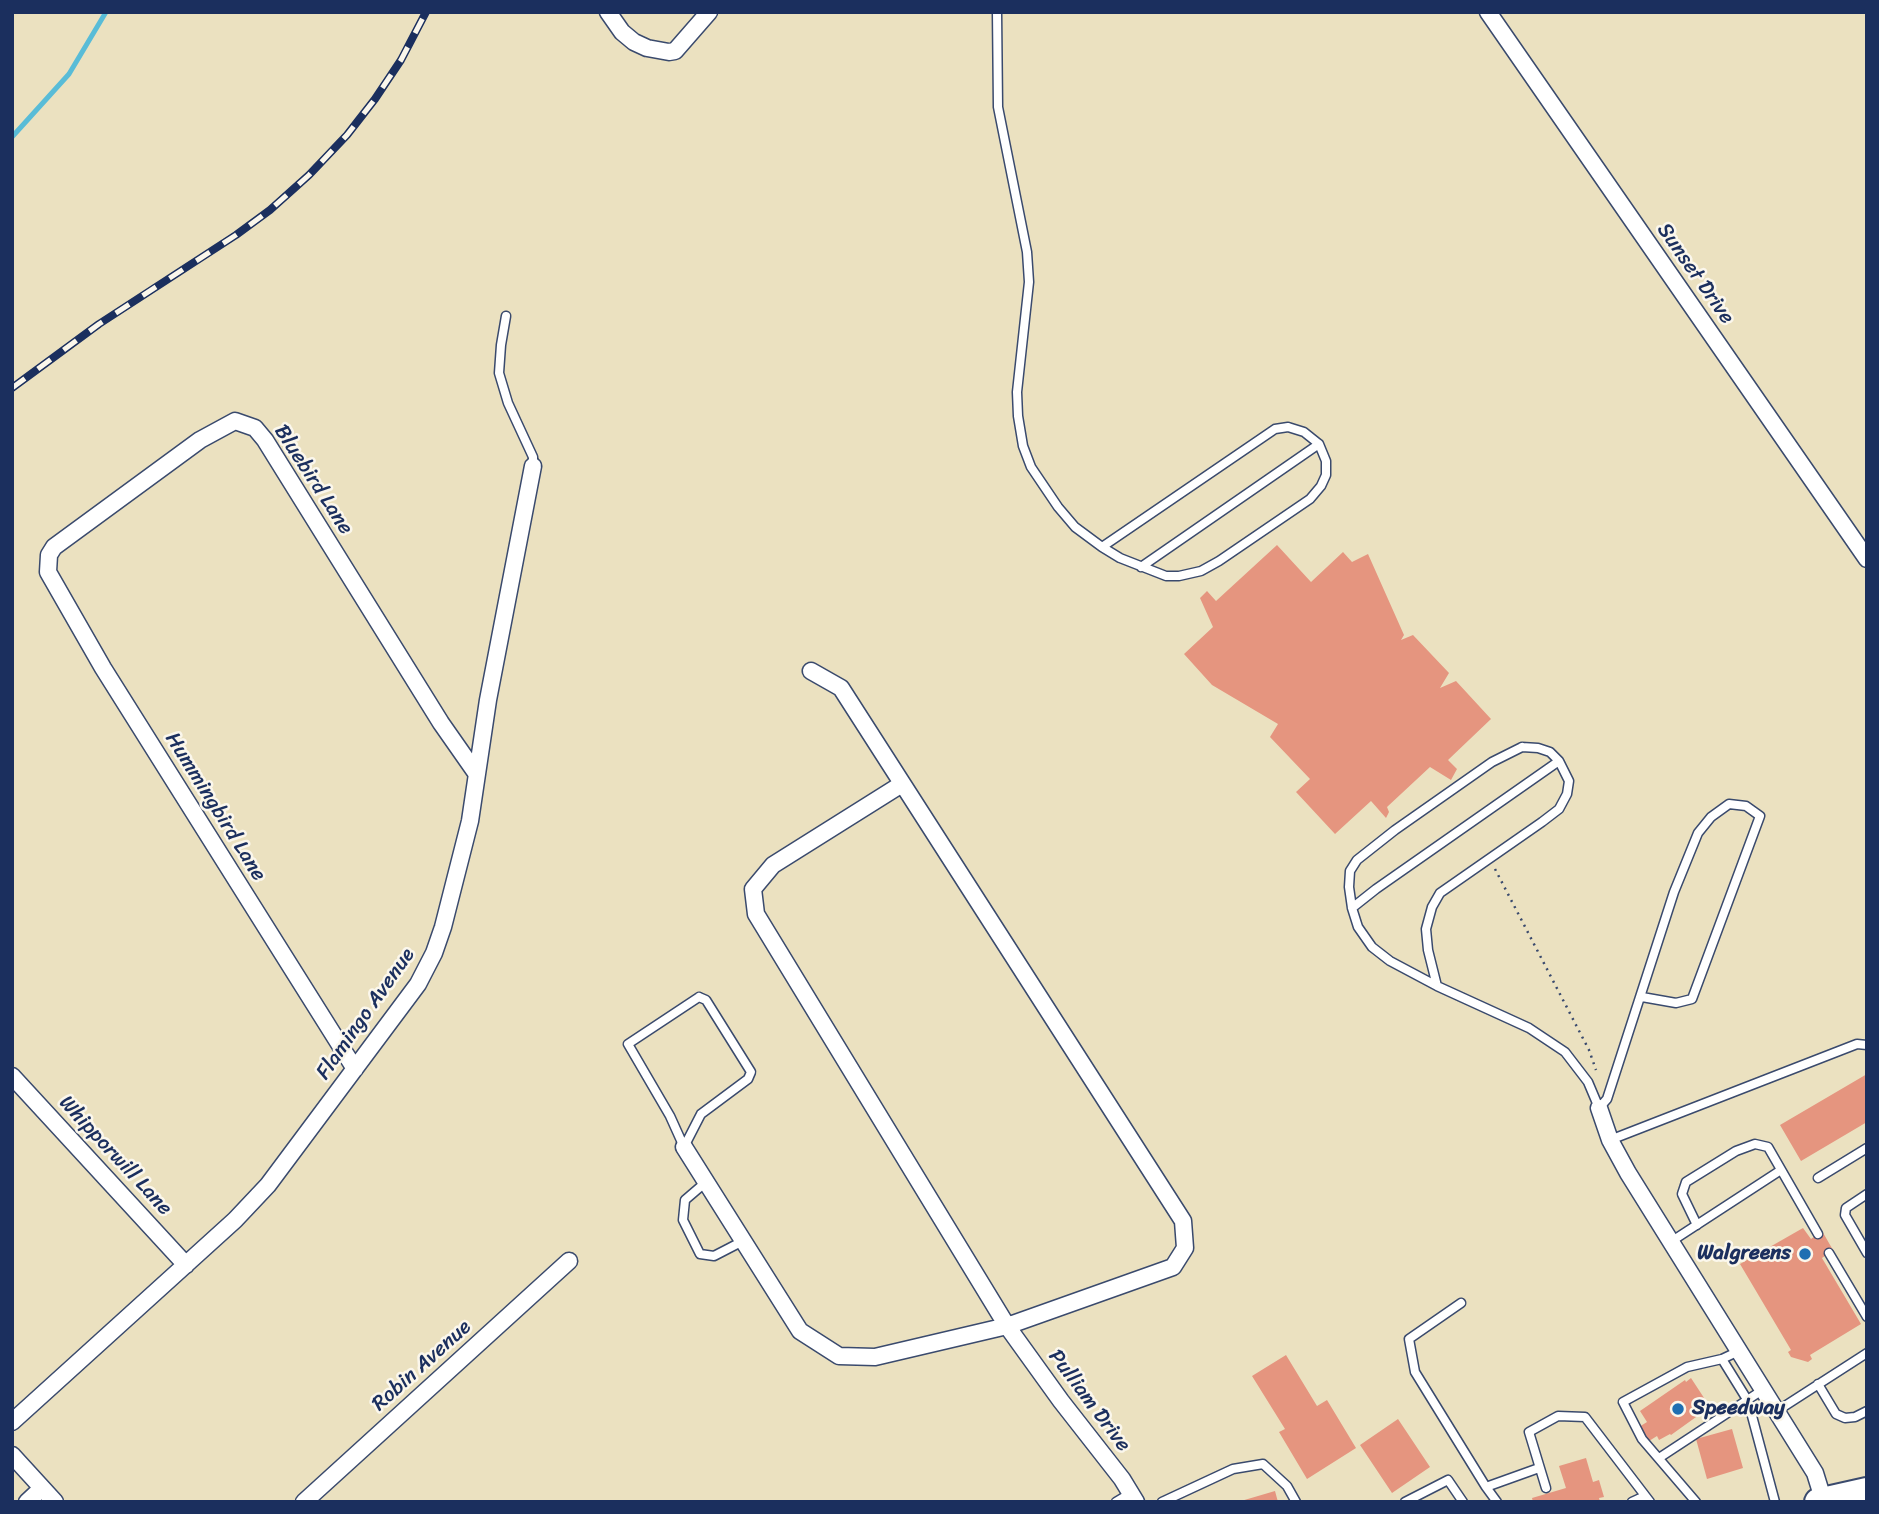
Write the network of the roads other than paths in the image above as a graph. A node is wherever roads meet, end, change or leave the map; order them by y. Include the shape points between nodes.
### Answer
1 (608, 12) edge
2 (709, 12) edge
3 (997, 12) edge
4 (1488, 12) edge
5 (506, 316) dead end
6 (1319, 444) junction
7 (533, 466) joint
8 (1102, 547) junction
9 (1867, 559) edge
10 (47, 563) joint
11 (1141, 567) junction
12 (811, 671) dead end
13 (1559, 761) junction
14 (476, 773) junction
15 (902, 784) junction
16 (1352, 908) junction
17 (1437, 986) junction
18 (1642, 997) junction
19 (1867, 1045) edge
20 (355, 1069) junction
21 (12, 1076) edge
22 (1603, 1103) junction
23 (1610, 1140) junction
24 (684, 1147) junction
25 (1867, 1147) edge
26 (1781, 1170) junction
27 (1818, 1178) dead end
28 (706, 1182) junction
29 (1867, 1194) edge
30 (1697, 1225) junction
31 (1818, 1234) dead end
32 (743, 1241) junction
33 (1672, 1241) junction
34 (1829, 1253) dead end
35 (1867, 1253) edge
36 (569, 1261) dead end
37 (186, 1265) junction
38 (1461, 1303) dead end
39 (1867, 1317) edge
40 (1007, 1326) junction
41 (1739, 1351) junction
42 (1867, 1353) edge
43 (1723, 1359) junction
44 (1818, 1384) junction
45 (1764, 1390) junction
46 (1748, 1401) junction
47 (1777, 1411) junction
48 (1867, 1411) edge
49 (12, 1422) edge
50 (12, 1455) edge
51 (1659, 1458) junction
52 (1539, 1468) junction
53 (1486, 1487) junction
54 (42, 1488) junction
55 (1546, 1488) dead end
56 (1867, 1491) edge
57 (1133, 1497) edge
58 (1647, 1499) edge
59 (1822, 1501) edge
60 (27, 1502) edge
61 (55, 1502) edge
62 (304, 1502) edge
63 (1116, 1502) edge
64 (1162, 1502) edge
65 (1296, 1502) edge
66 (1405, 1502) edge
67 (1463, 1502) edge
68 (1497, 1502) edge
69 (1632, 1502) edge
70 (1696, 1502) edge
71 (1775, 1502) edge

1 - 2 street via 634,42 669,52 675,51
3 - 8 lane via 998,107 1029,282 1017,392 1023,446 1031,467 1058,507
4 - 9 street, Sunset Drive
5 - 7 lane via 499,373
6 - 8 lane via 1304,432 1275,429
6 - 11 lane
6 - 11 lane via 1326,475 1310,499 1201,571 1166,576
7 - 14 street, Flamingo Avenue
8 - 11 lane
10 - 14 street, Bluebird Lane via 54,547 201,440 235,421 255,428
10 - 20 street, Hummingbird Lane via 103,668
12 - 15 street via 841,688
13 - 16 lane
13 - 16 lane via 1550,752 1522,747 1492,762 1395,830 1350,871
13 - 17 lane via 1569,781 1559,808 1440,892 1426,929
14 - 20 street, Flamingo Avenue via 464,846 434,953 418,984
15 - 40 street, Pulliam Drive via 773,865 753,889 756,914
15 - 40 street via 1182,1221 1185,1248 1173,1267
16 - 17 lane via 1358,927 1373,947
17 - 22 lane via 1529,1028 1565,1052
18 - 18 lane via 1674,892 1698,833 1730,804 1746,806 1760,816 1692,999 1676,1003
18 - 22 lane
19 - 23 lane via 1857,1044
20 - 37 street, Flamingo Avenue via 268,1185
21 - 37 street, Whipporwill Lane
22 - 23 street
23 - 33 street
24 - 24 lane via 701,1115 751,1072 706,1000 699,997 628,1044
24 - 28 street
25 - 27 lane
26 - 30 lane
26 - 30 lane via 1768,1147 1755,1144 1688,1178 1682,1194
26 - 31 lane
28 - 32 street
28 - 32 lane via 685,1200 683,1220 700,1254 714,1256
29 - 35 lane via 1846,1208 1845,1215
30 - 33 lane
32 - 40 street via 800,1331 839,1356 876,1357
33 - 41 street
34 - 39 lane
36 - 62 street, Robin Avenue
37 - 49 street, Flamingo Avenue
38 - 53 lane via 1409,1339 1415,1372
40 - 57 street, Pulliam Drive
41 - 43 lane
41 - 45 street
42 - 44 lane
43 - 46 lane
43 - 51 lane via 1687,1367 1623,1402 1642,1439
44 - 47 lane
44 - 48 lane via 1836,1414 1845,1418
45 - 46 lane
45 - 47 street
46 - 51 lane
46 - 71 lane
47 - 59 street via 1815,1473
50 - 54 street
51 - 70 lane
52 - 53 lane
52 - 55 lane
52 - 58 lane via 1528,1432 1558,1416 1585,1417
53 - 68 lane
54 - 60 street
54 - 61 street
56 - 59 highway
57 - 63 lane
58 - 69 lane
64 - 65 lane via 1233,1469 1264,1464
66 - 67 lane via 1448,1480

